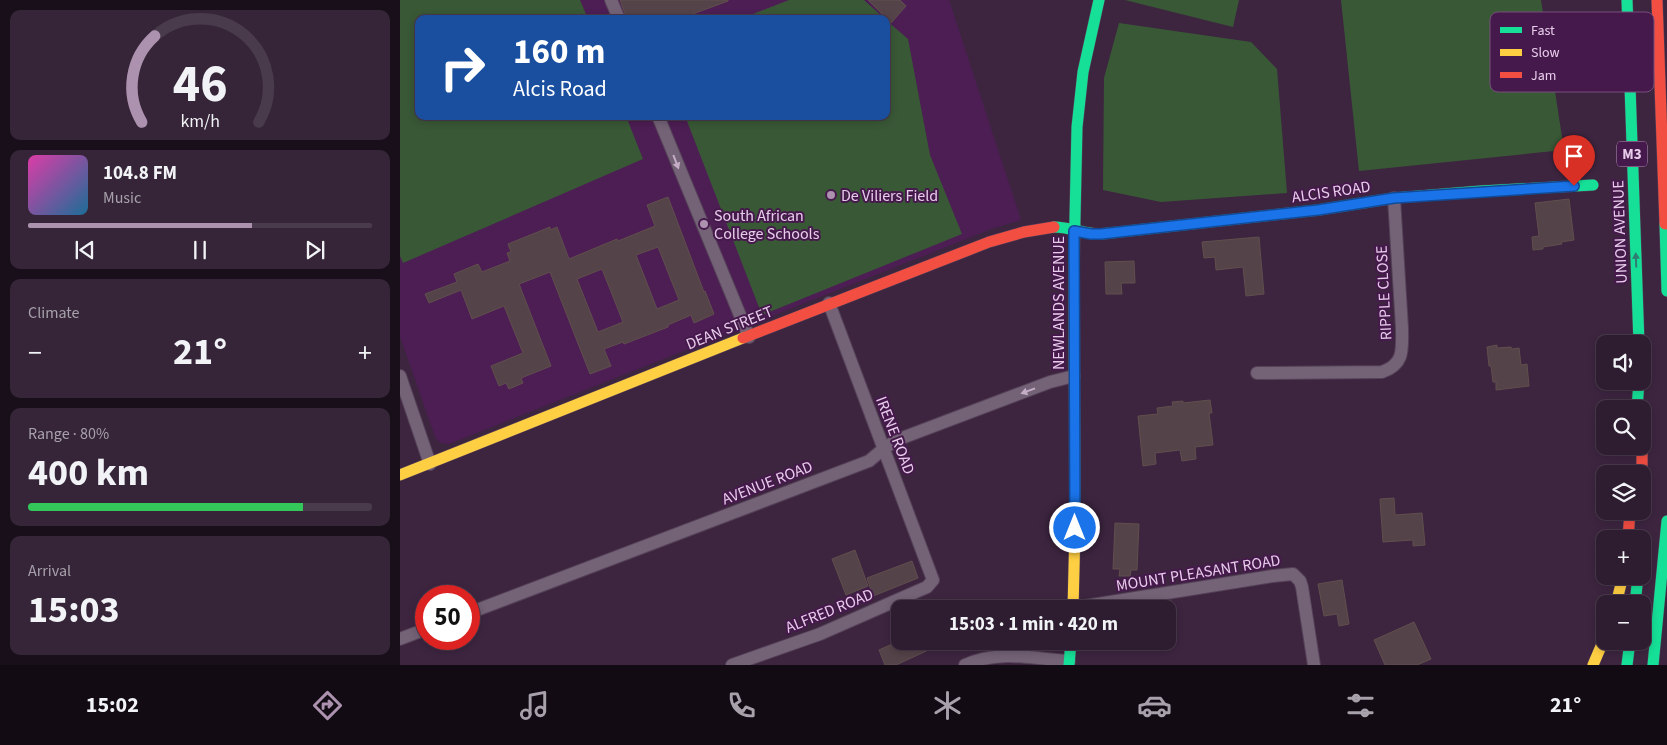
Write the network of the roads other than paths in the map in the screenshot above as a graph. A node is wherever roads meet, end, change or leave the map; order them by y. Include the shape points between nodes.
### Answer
1 (611, 0) edge
2 (1099, 0) edge
3 (1657, 0) edge
4 (617, 15) edge
5 (1630, 92) edge
6 (660, 120) edge
7 (1592, 185) dead end
8 (1394, 198) junction
9 (1074, 231) junction
10 (1667, 291) edge
11 (829, 303) junction
12 (1638, 335) edge
13 (749, 337) junction
14 (1257, 373) dead end
15 (400, 376) edge
16 (1074, 376) junction
17 (883, 449) junction
18 (430, 464) junction
19 (400, 475) edge
20 (1641, 520) edge
21 (1667, 521) edge
22 (1640, 530) dead end
23 (933, 578) joint
24 (1073, 600) edge
25 (1123, 600) edge
26 (480, 609) edge
27 (415, 634) edge
28 (400, 640) edge
29 (1070, 650) edge
30 (1599, 650) edge
31 (1629, 650) edge
32 (1069, 663) edge
33 (732, 665) edge
34 (965, 665) edge
35 (1314, 665) edge
36 (1593, 665) edge
37 (1627, 665) edge
38 (1653, 665) edge

1 - 4 street
2 - 9 main road, NEWLANDS AVENUE via 1078,105
3 - 10 main road, M3
12 -> 5 main road, UNION AVENUE / M3
6 -> 13 street
7 - 8 main road, ALCIS ROAD
8 - 9 main road, ALCIS ROAD via 1318,210 1101,234
8 - 14 street, RIPPLE CLOSE via 1402,328 1401,356 1397,363 1392,369 1363,373
9 - 11 main road, DEAN STREET via 1055,227 1005,237
9 - 16 main road, NEWLANDS AVENUE
11 - 13 main road, DEAN STREET
11 - 17 street, IRENE ROAD
13 - 18 main road, DEAN STREET
15 - 18 street
16 -> 17 street, AVENUE ROAD via 945,421
16 - 24 main road, NEWLANDS AVENUE
17 - 23 street, IRENE ROAD
17 - 26 street, AVENUE ROAD via 869,461
18 - 19 main road, DEAN STREET
20 - 22 main road
21 - 38 main road
23 - 33 street, ALFRED ROAD via 927,587 820,634
25 - 35 street, MOUNT PLEASANT ROAD via 1293,574 1302,587
27 - 28 street
29 - 32 main road
30 - 36 main road
31 - 37 main road
32 - 34 street via 1003,655

